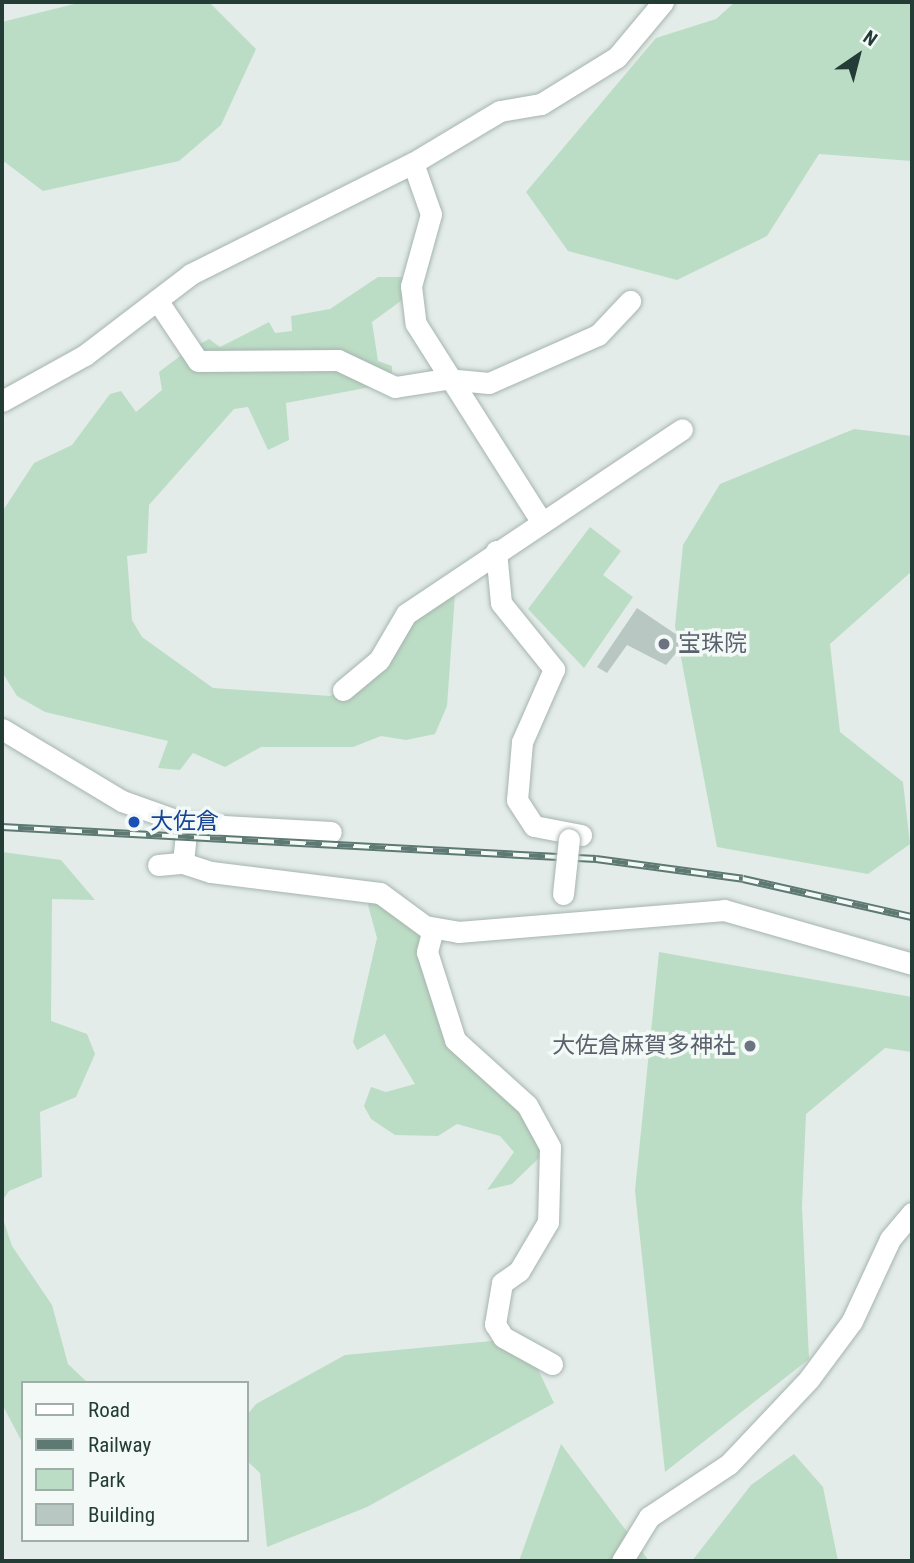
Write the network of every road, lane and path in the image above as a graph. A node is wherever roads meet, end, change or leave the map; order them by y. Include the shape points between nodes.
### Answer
1 (663, 2) edge
2 (413, 163) junction
3 (157, 300) junction
4 (630, 301) dead end
5 (446, 379) junction
6 (2, 401) edge
7 (682, 429) dead end
8 (541, 521) junction
9 (496, 551) junction
10 (343, 690) dead end
11 (2, 729) edge
12 (187, 824) junction
13 (331, 832) dead end
14 (183, 863) junction
15 (158, 865) dead end
16 (561, 926) junction
17 (433, 929) junction
18 (912, 964) edge
19 (912, 1213) edge
20 (552, 1364) dead end
21 (622, 1561) edge

1 - 2 street via 617,57 541,104 500,111
2 - 3 street via 202,268
2 - 5 street via 431,220 411,293 420,332
3 - 5 street via 201,363 338,360 395,387
3 - 6 street via 85,355
4 - 5 street via 598,335 489,383
5 - 8 street
7 - 8 street
8 - 9 street
9 - 10 street via 407,614 379,660
9 - 16 street, bridge via 502,603 554,669 522,742 517,800 527,822 573,836
11 - 12 street via 97,788
12 - 13 street
12 - 14 street
14 - 15 street
14 - 17 street via 211,872 380,893
16 - 17 street
16 - 18 street via 724,909
17 - 20 street via 427,952 455,1040 527,1105 550,1147 548,1222 519,1271 502,1283 495,1324 503,1337
19 - 21 street via 890,1239 852,1321 809,1378 729,1464 649,1517

